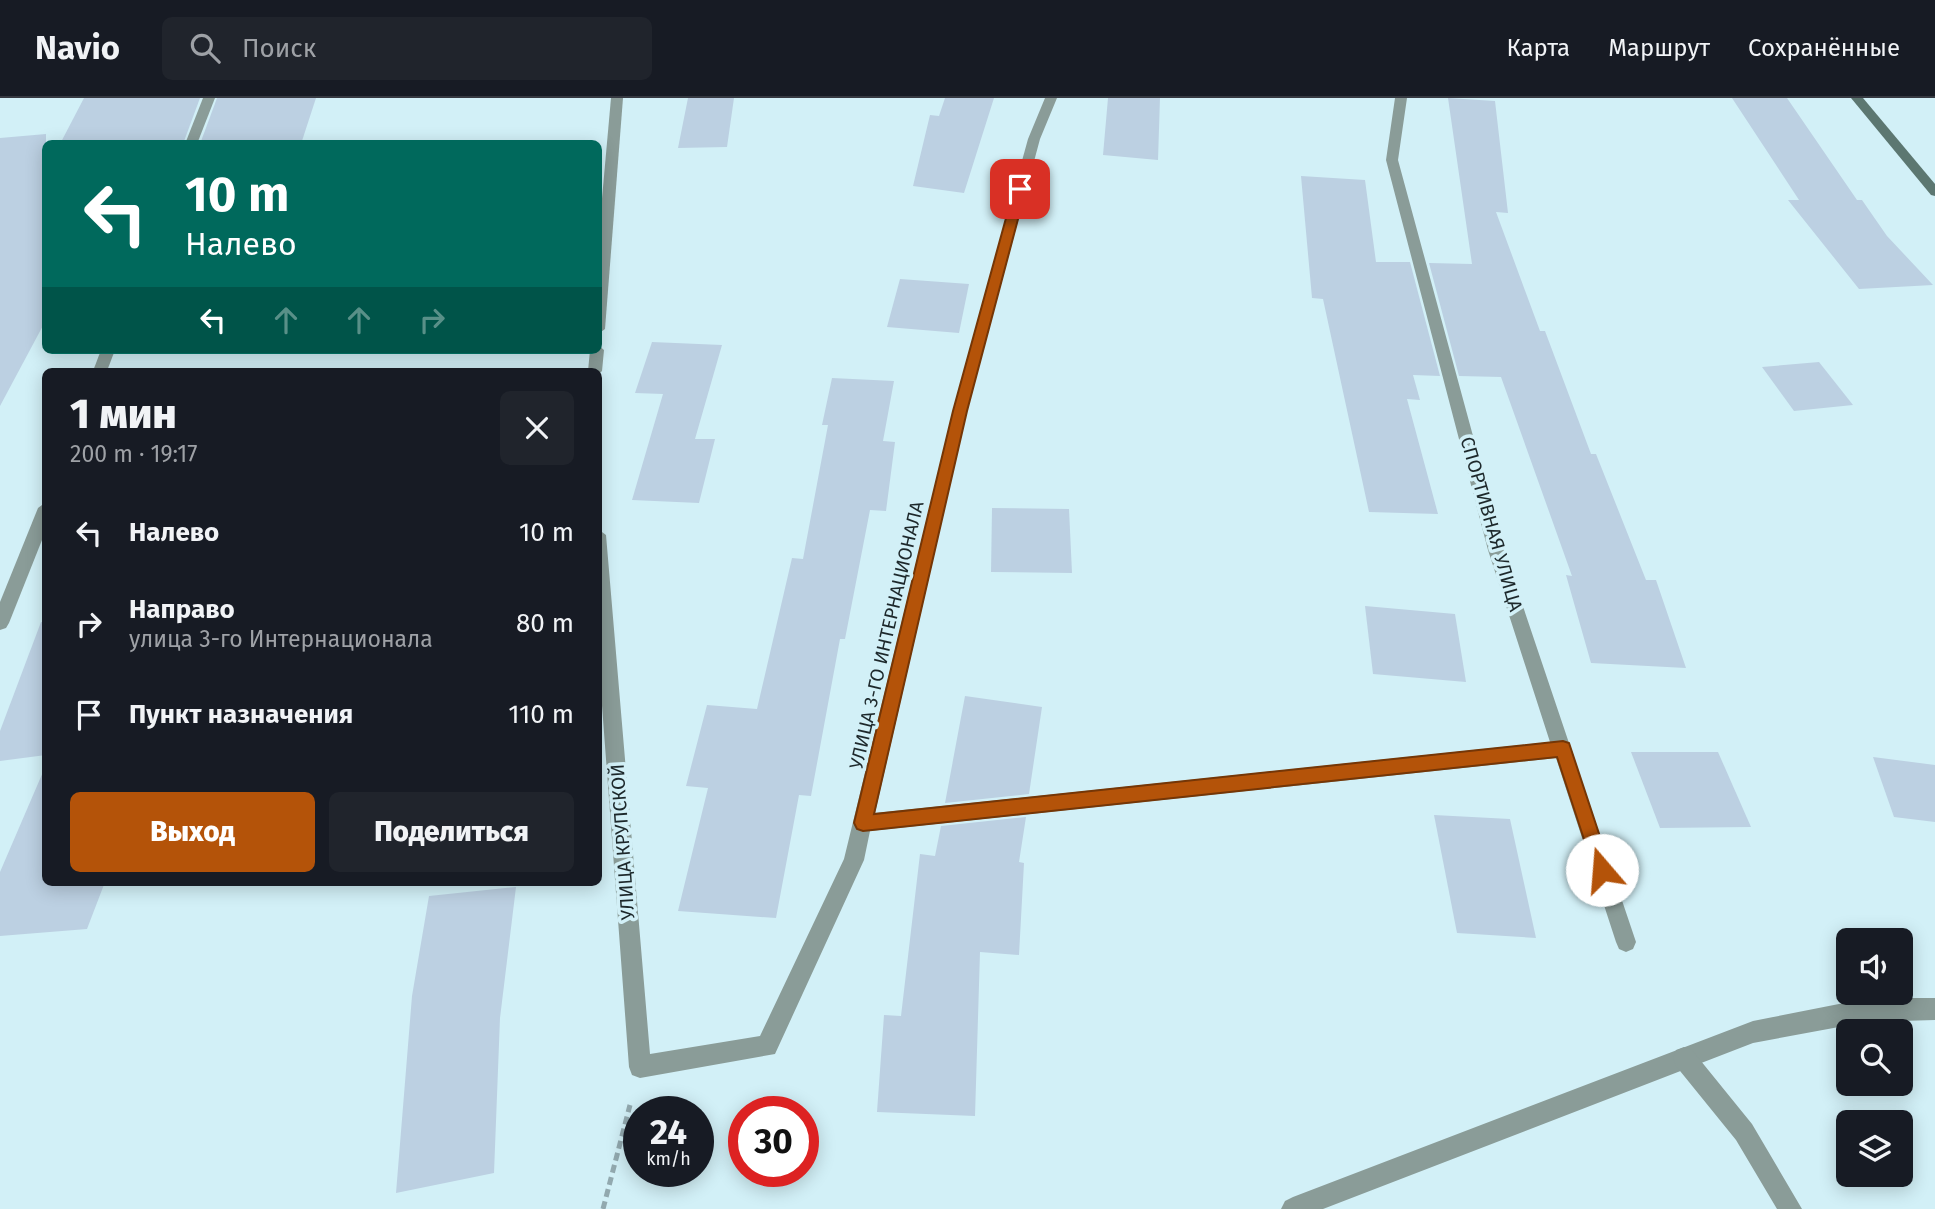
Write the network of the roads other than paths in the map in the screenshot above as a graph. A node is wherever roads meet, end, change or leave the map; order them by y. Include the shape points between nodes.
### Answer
1 (209, 98) edge
2 (617, 98) edge
3 (1051, 98) edge
4 (1401, 98) edge
5 (1857, 98) edge
6 (193, 140) edge
7 (1935, 192) edge
8 (602, 280) edge
9 (42, 518) edge
10 (602, 587) edge
11 (0, 622) edge
12 (1563, 749) junction
13 (863, 823) junction
14 (1626, 942) dead end
15 (1935, 1009) edge
16 (1684, 1058) junction
17 (639, 1067) joint
18 (1293, 1209) edge
19 (1790, 1209) edge

1 - 6 street
2 - 8 street
3 - 13 street, УЛИЦА 3-ГО ИНТЕРНАЦИОНАЛА via 1034,139 960,411
4 - 12 street, СПОРТИВНАЯ УЛИЦА via 1392,160 1496,550
5 - 7 main road
9 - 11 street
10 - 17 street, УЛИЦА КРУПСКОЙ
12 - 13 street
12 - 14 street, СПОРТИВНАЯ УЛИЦА
13 - 17 street, УЛИЦА 3-ГО ИНТЕРНАЦИОНАЛА via 854,860 767,1046
15 - 16 street via 1828,1015 1754,1032
16 - 18 street
16 - 19 street via 1744,1132

